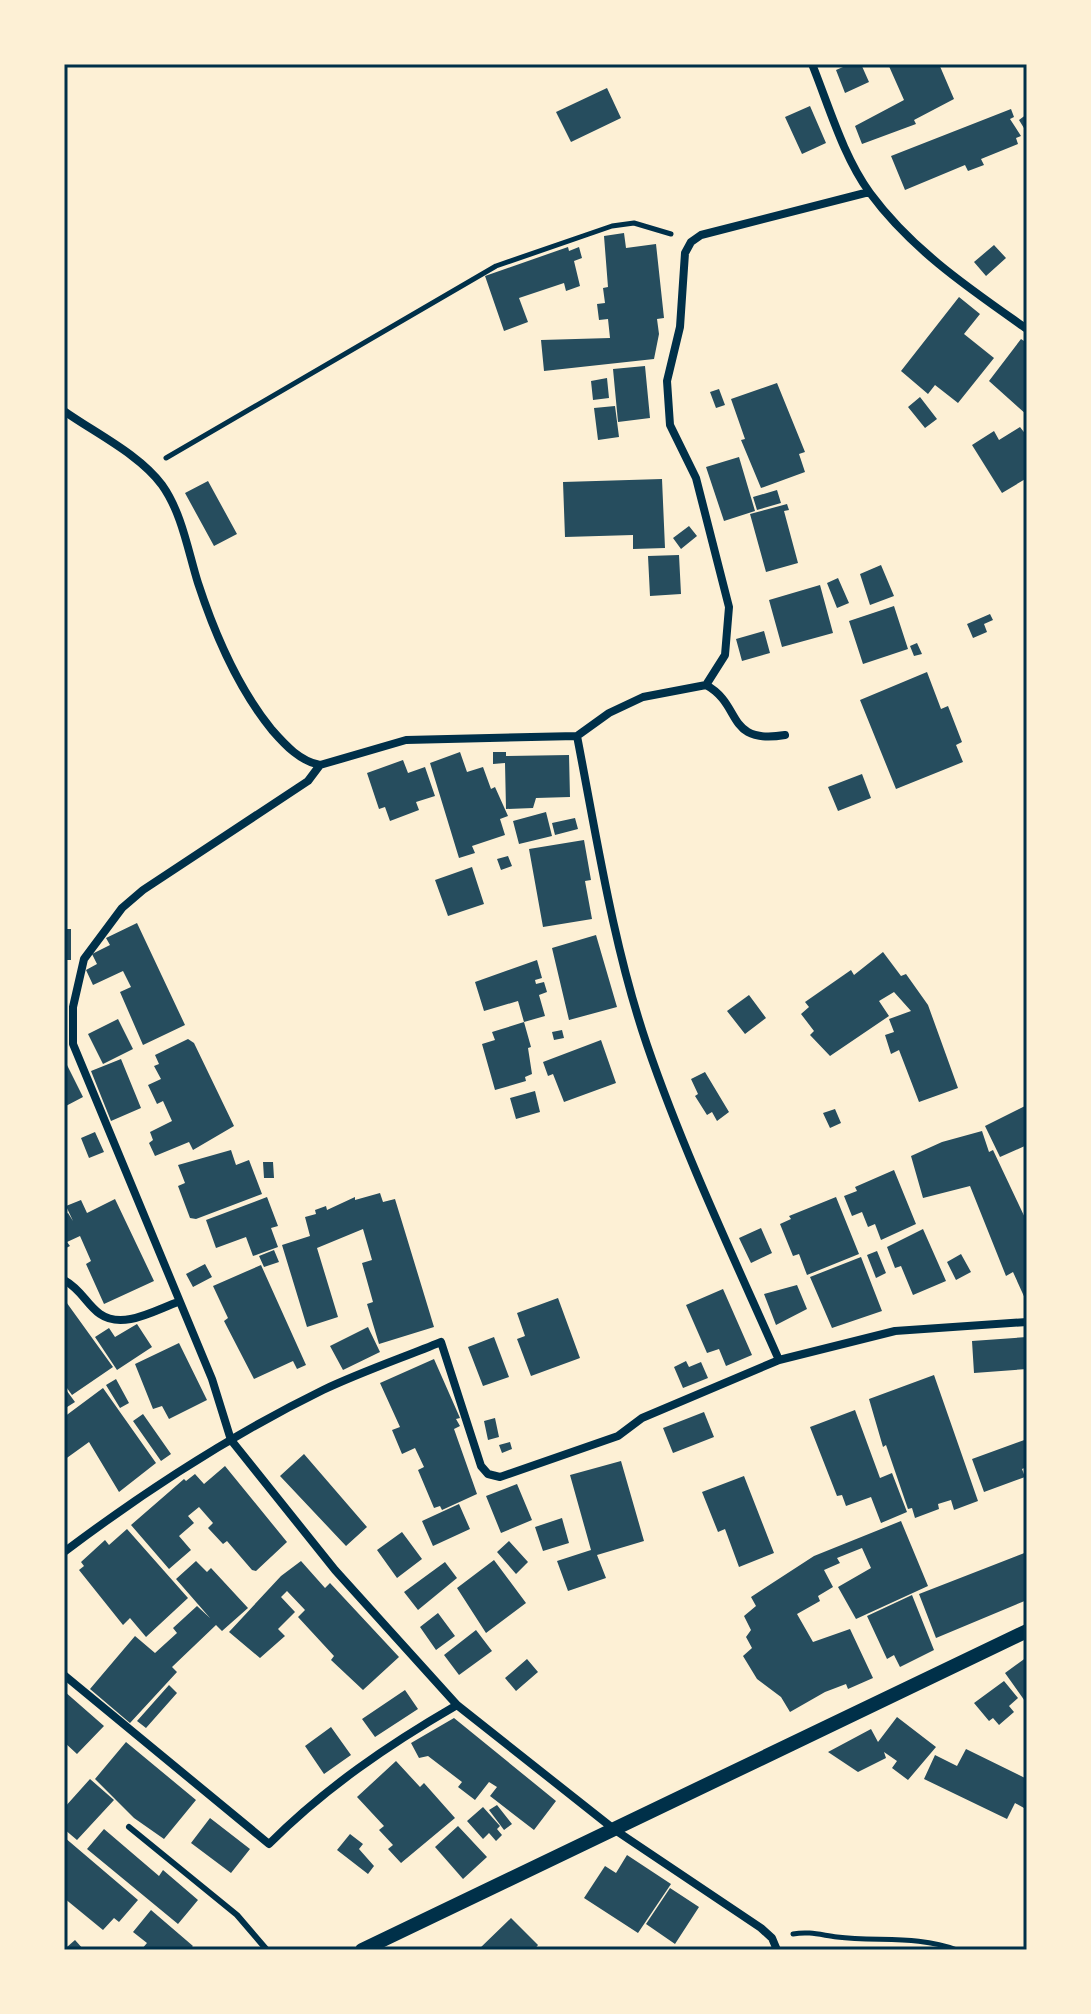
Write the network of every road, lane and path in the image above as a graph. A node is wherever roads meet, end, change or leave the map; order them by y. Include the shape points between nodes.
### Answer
1 (812, 64) edge
2 (869, 192) junction
3 (691, 242) junction
4 (1027, 329) edge
5 (64, 411) edge
6 (146, 469) junction
7 (706, 685) junction
8 (785, 735) dead end
9 (577, 736) junction
10 (320, 765) junction
11 (64, 1280) edge
12 (178, 1302) junction
13 (1027, 1322) edge
14 (779, 1360) junction
15 (231, 1440) junction
16 (64, 1552) edge
17 (1027, 1631) edge
18 (64, 1675) edge
19 (457, 1705) junction
20 (129, 1827) dead end
21 (615, 1830) junction
22 (772, 1938) junction
23 (267, 1950) edge
24 (362, 1950) edge
25 (777, 1950) edge
26 (957, 1950) edge

1 - 2 street
2 - 3 street via 701,235
2 - 4 street via 912,242
3 - 6 path via 634,223 496,266
3 - 7 street via 685,253 680,327 667,381 670,425 696,478 729,607 725,655
5 - 6 street
6 - 10 street via 162,486 177,518 211,622 245,693 285,745
7 - 8 street via 718,691 739,728 752,736
7 - 9 street via 643,697
9 - 10 street via 406,740
9 - 14 street via 616,938 646,1043 707,1199
10 - 12 street via 308,781 122,908 84,959 76,982 73,1044
11 - 12 street via 79,1288 100,1315 125,1322
12 - 15 street via 212,1379
13 - 14 street via 895,1331
14 - 15 street via 642,1418 618,1436 500,1477 481,1466 441,1342 324,1390
15 - 16 street
15 - 19 street via 335,1570
17 - 21 street
18 - 19 street via 269,1844 353,1771
19 - 21 street
20 - 23 lane via 237,1915
21 - 22 street
21 - 24 street
22 - 25 street
22 - 26 path via 806,1931 934,1942

